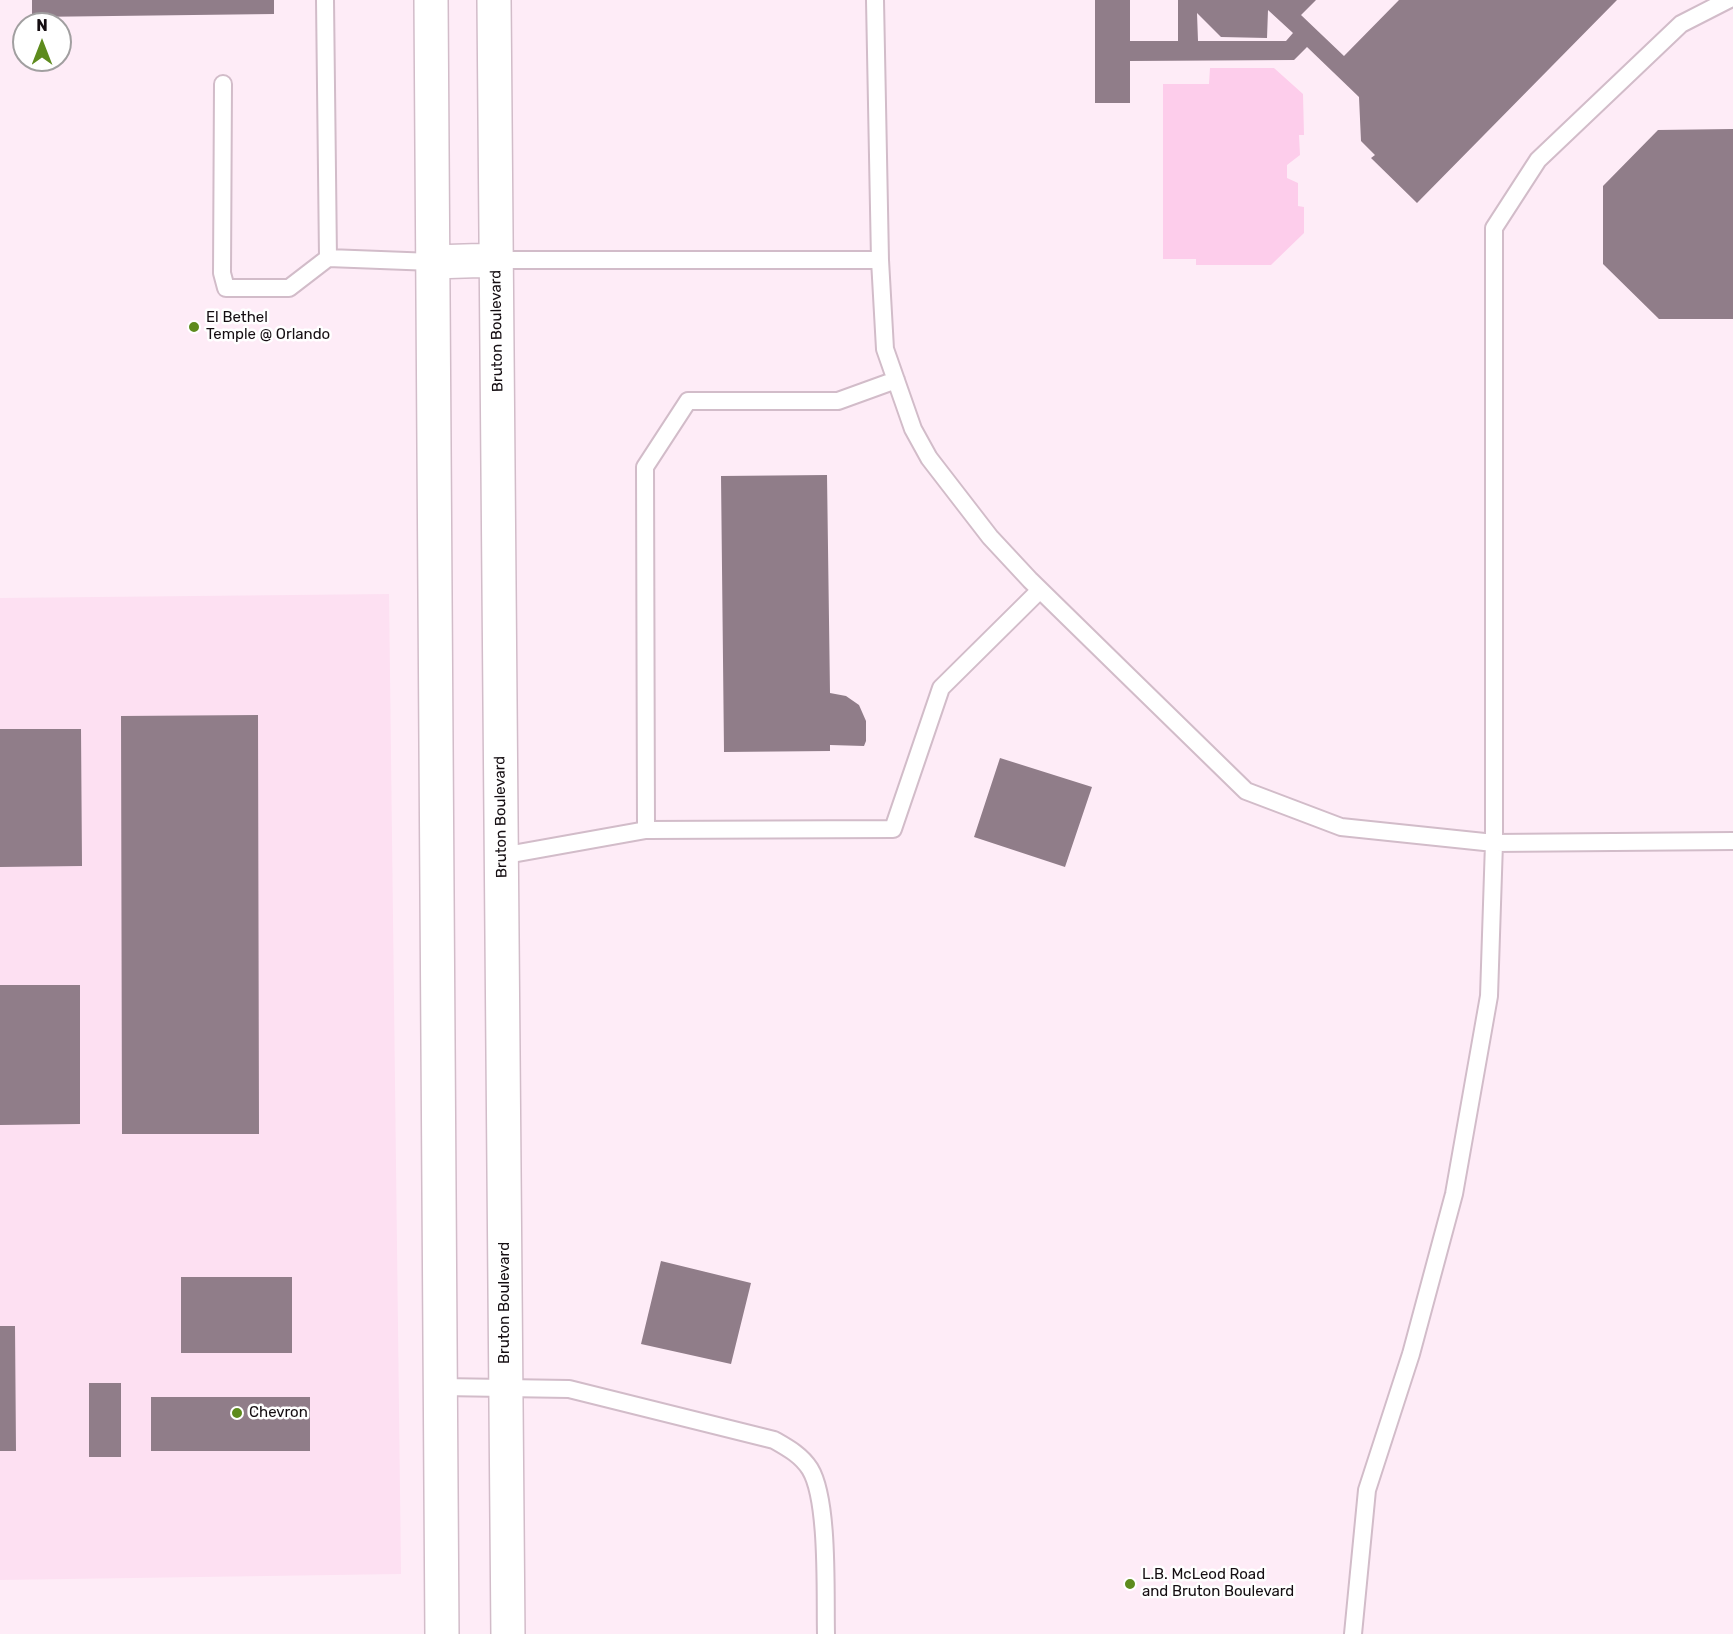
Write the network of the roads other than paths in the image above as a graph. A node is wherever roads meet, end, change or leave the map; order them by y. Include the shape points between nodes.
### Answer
1 (325, 0) edge
2 (431, 0) edge
3 (494, 0) edge
4 (875, 0) edge
5 (1728, 0) edge
6 (223, 84) dead end
7 (328, 258) junction
8 (496, 260) junction
9 (880, 260) junction
10 (433, 262) junction
11 (896, 380) junction
12 (1040, 590) junction
13 (646, 830) junction
14 (1733, 841) edge
15 (1494, 843) junction
16 (501, 856) junction
17 (441, 1387) junction
18 (506, 1387) junction
19 (442, 1634) edge
20 (508, 1634) edge
21 (826, 1634) edge
22 (1353, 1634) edge

1 - 7 lane
2 - 10 street
3 - 8 street, Bruton Boulevard
4 - 9 lane
5 - 15 lane via 1681,24 1538,160 1494,228
6 - 7 lane via 222,273 226,288 290,288
7 - 10 lane
8 - 9 lane
8 - 10 street
8 - 16 street, Bruton Boulevard
9 - 11 lane via 885,349
10 - 17 street
11 - 12 lane via 913,429 929,458 990,537
11 - 13 lane via 838,401 688,401 645,466
12 - 13 lane via 941,688 893,829
12 - 15 lane via 1245,791 1341,827
13 - 16 lane
14 - 15 lane
15 - 22 lane via 1489,996 1454,1194 1411,1354 1366,1490
16 - 18 street, Bruton Boulevard
17 - 18 lane
17 - 19 street
18 - 20 street, Bruton Boulevard
18 - 21 lane via 569,1389 774,1440 794,1451 810,1469 820,1497

